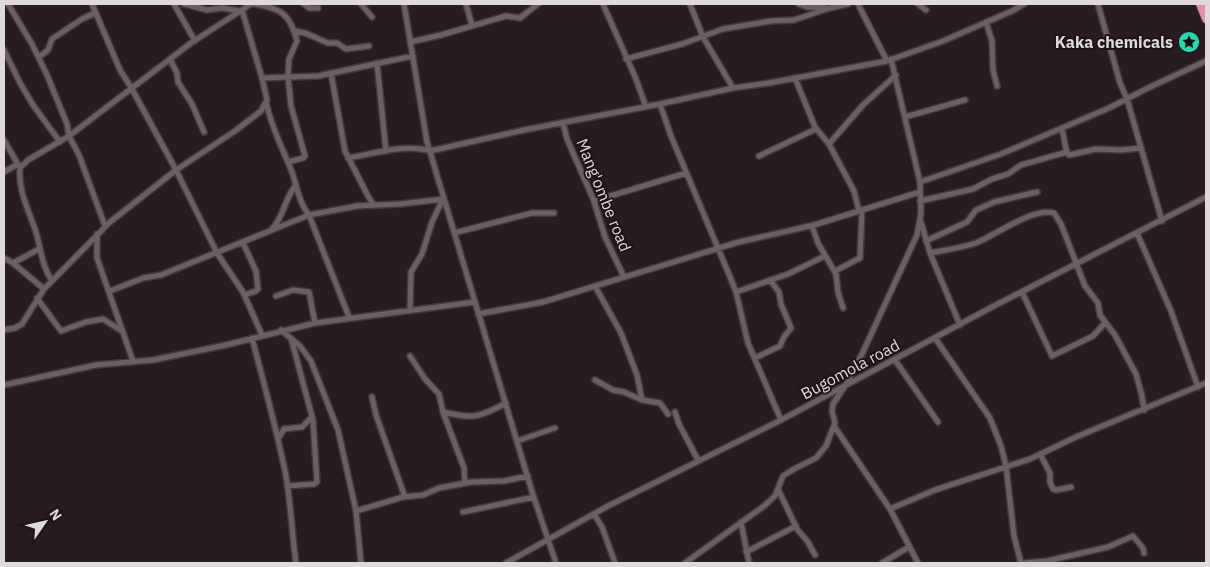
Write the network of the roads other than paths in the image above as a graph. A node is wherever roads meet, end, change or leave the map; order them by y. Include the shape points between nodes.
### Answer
1 (8, 4) edge
2 (92, 4) edge
3 (174, 4) edge
4 (184, 4) edge
5 (249, 4) edge
6 (304, 4) edge
7 (361, 4) edge
8 (404, 4) edge
9 (466, 4) edge
10 (538, 4) edge
11 (603, 4) edge
12 (690, 4) edge
13 (799, 4) edge
14 (848, 4) edge
15 (858, 4) edge
16 (918, 4) edge
17 (1010, 4) edge
18 (1024, 4) edge
19 (1098, 4) edge
20 (1200, 4) edge
21 (318, 8) dead end
22 (830, 8) junction
23 (241, 10) junction
24 (926, 10) dead end
25 (1012, 10) junction
26 (95, 13) junction
27 (372, 17) dead end
28 (1206, 18) edge
29 (986, 22) junction
30 (472, 25) junction
31 (294, 31) junction
32 (703, 37) junction
33 (195, 41) junction
34 (410, 42) junction
35 (368, 46) dead end
36 (4, 50) edge
37 (413, 56) junction
38 (38, 57) junction
39 (170, 59) junction
40 (626, 59) junction
41 (889, 60) junction
42 (1206, 61) edge
43 (377, 63) junction
44 (331, 73) junction
45 (896, 75) junction
46 (288, 76) junction
47 (262, 78) junction
48 (795, 78) junction
49 (997, 86) dead end
50 (733, 88) junction
51 (132, 89) junction
52 (1127, 99) junction
53 (965, 100) dead end
54 (266, 102) junction
55 (660, 104) junction
56 (646, 107) junction
57 (905, 117) junction
58 (563, 123) junction
59 (1062, 128) junction
60 (816, 129) junction
61 (204, 132) dead end
62 (69, 136) junction
63 (4, 140) edge
64 (60, 142) junction
65 (829, 144) junction
66 (1141, 148) junction
67 (386, 151) junction
68 (430, 151) junction
69 (1067, 152) junction
70 (759, 156) dead end
71 (348, 158) junction
72 (288, 162) junction
73 (19, 166) junction
74 (176, 170) junction
75 (4, 172) edge
76 (686, 173) junction
77 (920, 182) junction
78 (296, 185) junction
79 (920, 192) junction
80 (1037, 192) dead end
81 (1206, 197) edge
82 (444, 199) junction
83 (920, 201) junction
84 (594, 202) junction
85 (374, 204) junction
86 (860, 210) junction
87 (554, 214) dead end
88 (309, 215) junction
89 (920, 220) junction
90 (1162, 221) junction
91 (105, 226) junction
92 (812, 226) junction
93 (268, 233) junction
94 (454, 233) junction
95 (1138, 233) junction
96 (97, 234) junction
97 (926, 241) junction
98 (243, 243) junction
99 (39, 249) junction
100 (718, 249) junction
101 (217, 253) junction
102 (930, 253) junction
103 (825, 256) junction
104 (4, 258) edge
105 (13, 263) junction
106 (1077, 264) junction
107 (835, 272) junction
108 (624, 277) junction
109 (770, 280) junction
110 (52, 281) junction
111 (595, 286) junction
112 (44, 289) junction
113 (110, 291) junction
114 (736, 292) junction
115 (1022, 292) junction
116 (244, 295) junction
117 (276, 296) dead end
118 (37, 298) junction
119 (475, 302) junction
120 (843, 308) dead end
121 (410, 310) junction
122 (478, 314) junction
123 (349, 317) junction
124 (315, 323) junction
125 (1106, 323) junction
126 (960, 324) junction
127 (4, 330) edge
128 (281, 330) junction
129 (122, 331) junction
130 (262, 335) junction
131 (252, 338) junction
132 (291, 338) junction
133 (935, 338) junction
134 (410, 356) dead end
135 (755, 358) junction
136 (895, 360) junction
137 (133, 361) junction
138 (595, 380) dead end
139 (1206, 383) edge
140 (4, 385) edge
141 (845, 386) junction
142 (1198, 387) junction
143 (372, 397) dead end
144 (642, 400) junction
145 (506, 403) junction
146 (1144, 410) junction
147 (443, 412) junction
148 (675, 412) dead end
149 (668, 414) dead end
150 (312, 417) junction
151 (781, 420) junction
152 (938, 422) dead end
153 (834, 426) junction
154 (555, 428) dead end
155 (278, 439) junction
156 (517, 441) junction
157 (1040, 454) junction
158 (698, 460) junction
159 (1006, 466) junction
160 (528, 476) junction
161 (465, 483) junction
162 (287, 486) junction
163 (1071, 487) dead end
164 (778, 489) junction
165 (405, 497) junction
166 (534, 498) junction
167 (890, 509) junction
168 (356, 511) junction
169 (463, 512) dead end
170 (594, 514) junction
171 (741, 522) junction
172 (796, 526) junction
173 (548, 540) junction
174 (909, 546) junction
175 (746, 552) junction
176 (1144, 553) dead end
177 (815, 555) dead end
178 (296, 563) edge
179 (361, 563) edge
180 (506, 563) edge
181 (556, 563) edge
182 (615, 563) edge
183 (684, 563) edge
184 (749, 563) edge
185 (882, 563) edge
186 (918, 563) edge
187 (1022, 563) edge

1 - 38 street
2 - 26 street
3 - 33 street
4 - 23 street via 206,10
5 - 23 street
5 - 31 street via 271,6 281,11
6 - 21 street
7 - 27 street
8 - 34 street
9 - 30 street
10 - 30 street via 520,18 506,16
11 - 40 street
12 - 32 street
13 - 22 street via 809,8
14 - 22 street
15 - 41 street
16 - 24 street
17 - 25 street
18 - 25 street
19 - 52 street
20 - 28 highway
22 - 32 street via 794,20 744,25
23 - 33 street
23 - 47 street
25 - 29 street
26 - 38 street via 52,39 48,50
26 - 51 street
29 - 41 street
29 - 49 street via 992,40
30 - 34 street
31 - 35 street via 337,43 346,49
31 - 46 street via 297,40 289,59
32 - 40 street
32 - 50 street
33 - 39 street
34 - 37 street
36 - 64 street via 29,98
37 - 43 street
37 - 68 street
38 - 62 street via 66,120
39 - 51 street
39 - 61 street
40 - 56 street
41 - 45 street
41 - 48 street
42 - 52 street
43 - 44 street
43 - 67 street
44 - 46 street via 310,77
44 - 71 street
45 - 57 street
45 - 65 street via 863,105
46 - 47 street
46 - 72 street via 291,106 305,156
47 - 54 street
48 - 50 street
48 - 60 street
50 - 55 street
51 - 62 street
51 - 74 street
52 - 59 street
52 - 66 street
53 - 57 street
54 - 72 street
54 - 74 street via 254,118
55 - 56 street
55 - 76 street
56 - 58 street
57 - 77 street
58 - 68 street
58 - 84 street, Mang'ombe road
59 - 69 street
59 - 77 street via 1002,154
60 - 65 street
60 - 70 street
62 - 64 street
62 - 91 street
63 - 73 street
64 - 73 street
65 - 86 street via 854,191
66 - 69 street
66 - 90 street
67 - 68 street via 418,148
67 - 71 street
68 - 82 street
69 - 83 street via 1021,166 973,188
71 - 85 street
72 - 78 street
73 - 75 street
73 - 99 street via 22,195
74 - 91 street
74 - 101 street
76 - 84 street
76 - 100 street
77 - 79 street
78 - 88 street via 302,206
78 - 93 street via 288,196 279,222
79 - 83 street
79 - 86 street
80 - 97 street via 994,202 976,210 967,222
81 - 90 street, Bugomola road
82 - 85 street
82 - 94 street
82 - 121 street via 432,222 422,254 411,272
83 - 89 street
84 - 108 street, Mang'ombe road
85 - 88 street
86 - 92 street
86 - 107 street via 860,258
87 - 94 street via 532,213
88 - 93 street
88 - 123 street
89 - 97 street
89 - 141 street via 908,256
90 - 95 street, Bugomola road
91 - 96 street
92 - 100 street
92 - 103 street
93 - 98 street
94 - 119 street
95 - 106 street, Bugomola road
95 - 142 street
96 - 110 street
96 - 113 street via 96,256
97 - 102 street
98 - 101 street
98 - 116 street via 256,271 258,289
99 - 105 street
99 - 110 street via 44,268
100 - 108 street
100 - 114 street
101 - 113 street
101 - 116 street
102 - 106 street via 971,244 1011,224 1050,212 1057,216
102 - 126 street
103 - 107 street
103 - 109 street
104 - 105 street
105 - 112 street
106 - 115 street, Bugomola road
106 - 125 street via 1085,286
107 - 120 street
108 - 111 street
109 - 114 street
109 - 135 street via 779,292 791,328 780,346
110 - 112 street
111 - 122 street via 530,305
111 - 144 street via 621,332 637,375
112 - 118 street
113 - 129 street
114 - 135 street via 748,343
115 - 125 street via 1052,356 1093,336
115 - 126 street, Bugomola road
116 - 130 street
117 - 124 street via 293,290 309,292
118 - 127 street via 22,324
118 - 129 street via 61,332 103,319
119 - 121 street
119 - 122 street
121 - 123 street
122 - 145 street
123 - 124 street
124 - 128 street
125 - 146 street via 1136,374
126 - 133 street, Bugomola road
128 - 130 street
128 - 132 street
129 - 137 street
130 - 131 street
131 - 137 street via 162,358
131 - 155 street
132 - 150 street
132 - 168 street via 311,361 338,430
133 - 136 street, Bugomola road
133 - 159 street via 990,418
134 - 147 street via 425,379 438,391
135 - 151 street
136 - 141 street, Bugomola road
136 - 152 street
137 - 140 street
138 - 144 street
139 - 142 street
141 - 151 street, Bugomola road
141 - 153 street via 832,407
142 - 146 street
143 - 165 street
144 - 149 street via 660,403
145 - 147 street via 472,417
145 - 156 street
146 - 157 street
147 - 161 street via 464,468
148 - 158 street
150 - 155 street via 302,427 284,429
150 - 162 street via 317,483
151 - 158 street, Bugomola road
153 - 164 street via 819,456 785,475
153 - 167 street
154 - 156 street
155 - 162 street
156 - 160 street
157 - 159 street
157 - 163 street via 1054,488
158 - 170 street, Bugomola road
159 - 167 street
159 - 187 street via 1014,536
160 - 161 street
160 - 166 street
161 - 165 street
162 - 178 street
164 - 171 street via 767,504
164 - 172 street
165 - 168 street
166 - 169 street
166 - 173 street
167 - 174 street
168 - 179 street
170 - 173 street, Bugomola road
170 - 182 street
171 - 175 street
171 - 183 street
172 - 175 street
172 - 177 street
173 - 180 street, Bugomola road
173 - 181 street
174 - 185 street
174 - 186 street
175 - 184 street
176 - 187 street via 1132,536 1108,547

